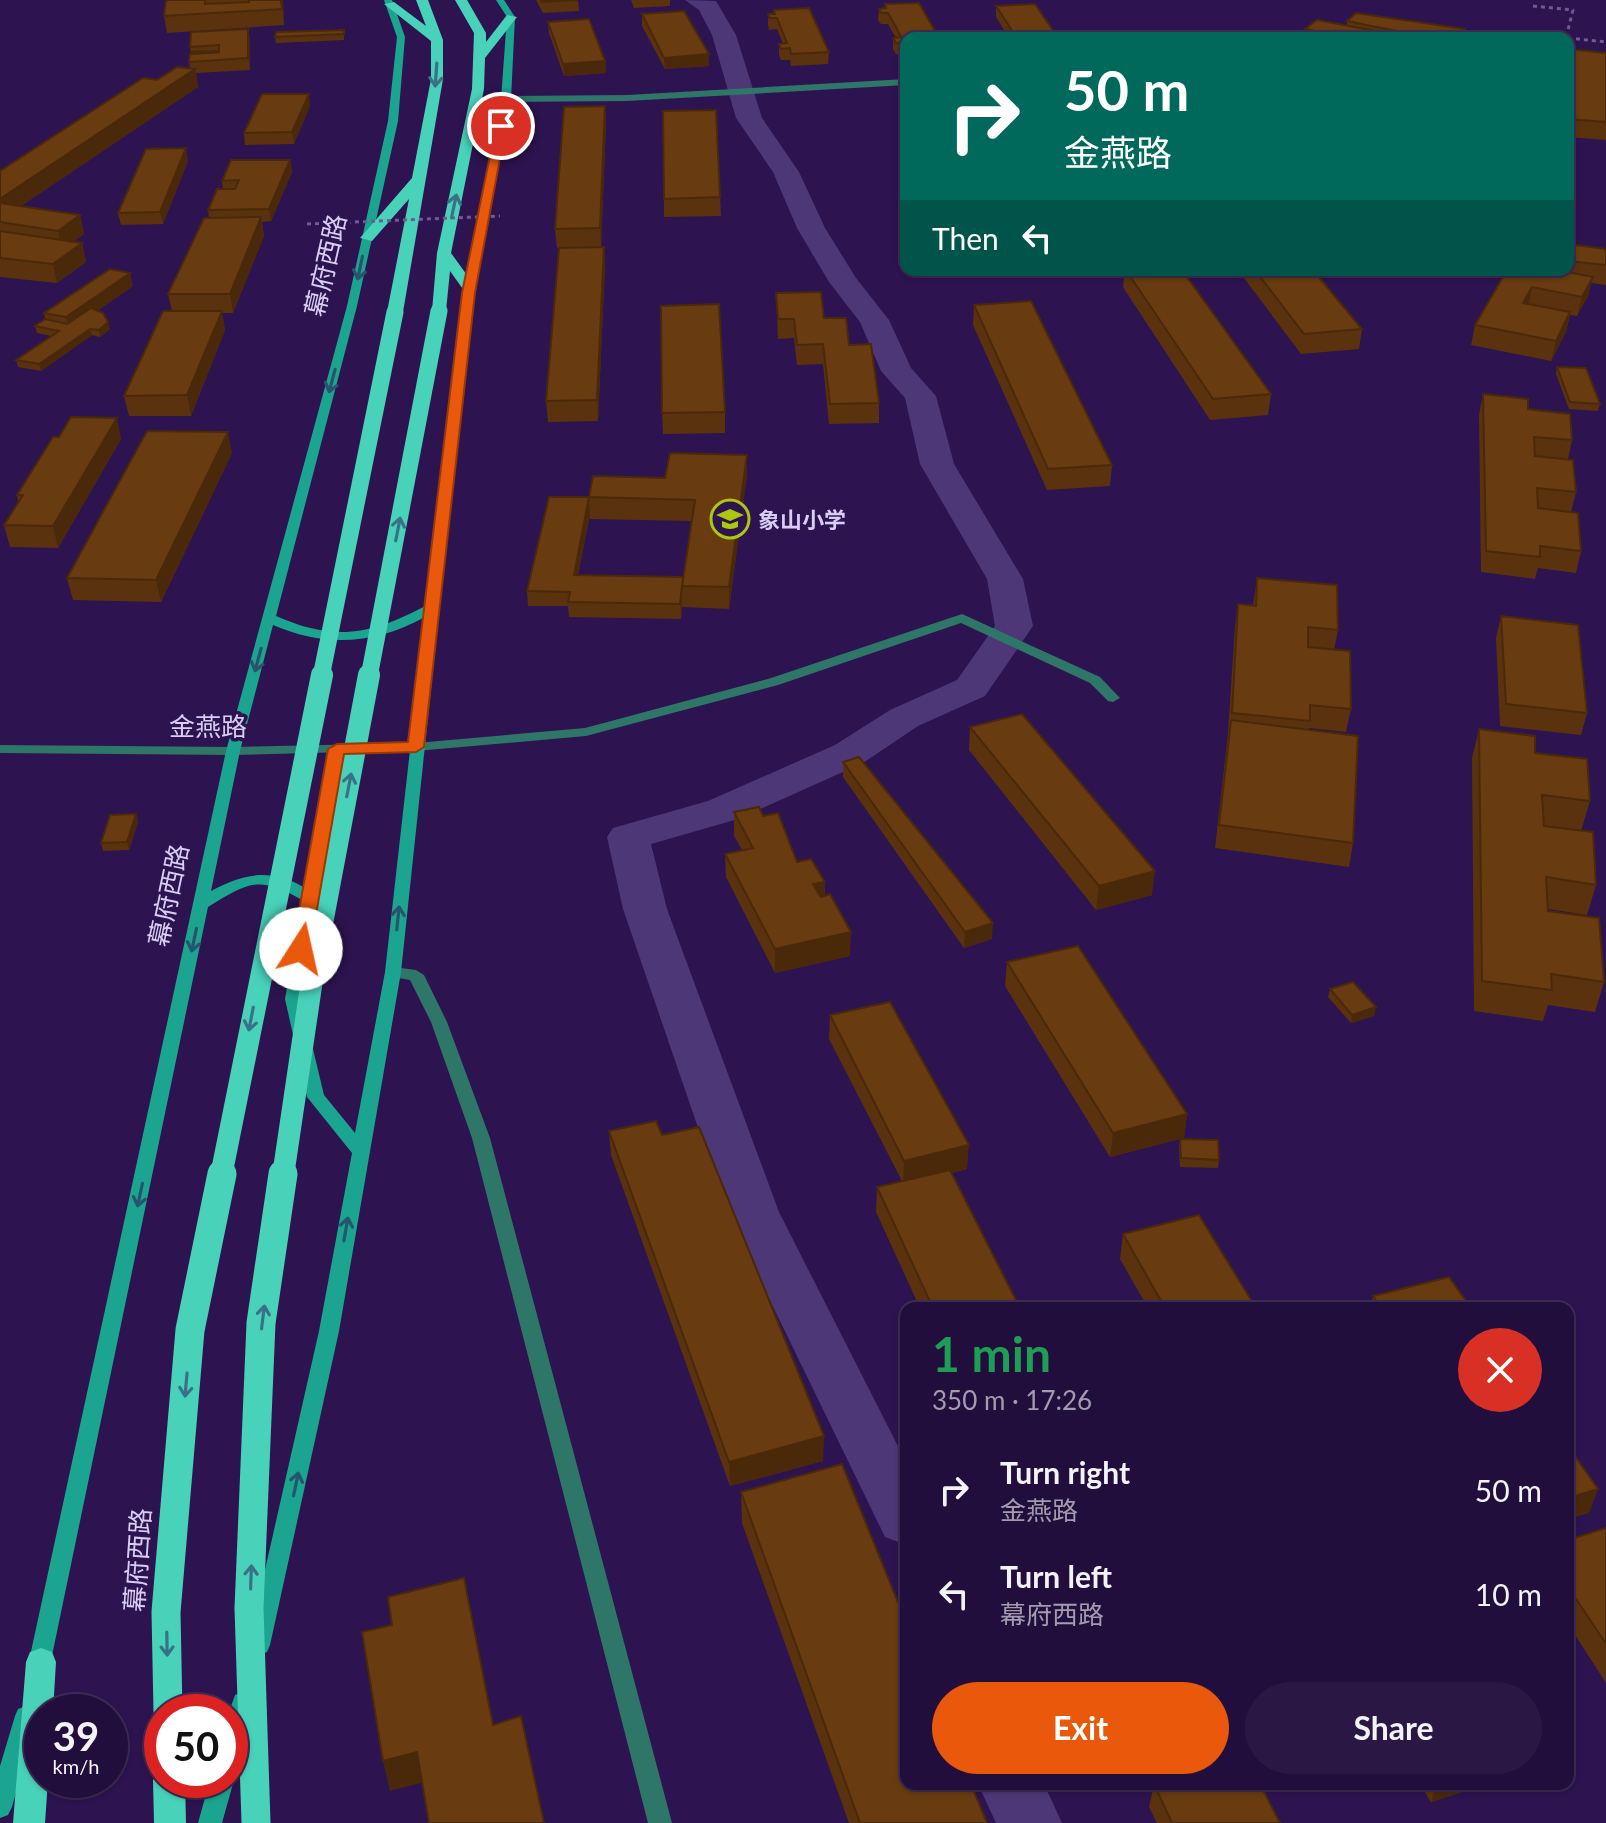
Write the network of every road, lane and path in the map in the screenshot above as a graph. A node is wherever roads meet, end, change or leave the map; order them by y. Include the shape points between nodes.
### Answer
1 (422, 0) edge
2 (461, 0) edge
3 (500, 0) edge
4 (389, 2) edge
5 (1533, 6) dead end
6 (511, 17) junction
7 (1568, 32) edge
8 (1574, 39) edge
9 (437, 40) junction
10 (1606, 42) edge
11 (479, 58) junction
12 (900, 82) edge
13 (506, 99) junction
14 (417, 180) junction
15 (500, 216) dead end
16 (307, 224) dead end
17 (367, 238) junction
18 (444, 253) junction
19 (470, 289) junction
20 (432, 608) junction
21 (269, 618) junction
22 (1113, 698) dead end
23 (416, 747) junction
24 (0, 749) edge
25 (337, 749) junction
26 (233, 751) junction
27 (310, 898) junction
28 (201, 904) junction
29 (393, 972) junction
30 (359, 1150) junction
31 (41, 1662) junction
32 (168, 1694) edge
33 (246, 1694) edge
34 (169, 1798) edge
35 (217, 1798) edge
36 (0, 1807) edge
37 (29, 1823) edge
38 (170, 1823) edge
39 (210, 1823) edge
40 (256, 1823) edge
41 (660, 1823) edge

1 - 9 highway, 幕府西路
2 - 11 highway via 480,33
3 - 6 main road
4 - 9 highway
4 - 17 main road, 幕府西路 via 401,37 393,121
5 - 7 path via 1573,10
6 - 11 highway
6 - 13 main road
8 - 10 path
9 -> 14 highway, 幕府西路 via 437,79
18 -> 11 highway via 478,89
12 - 13 street
13 - 19 main road
14 - 17 highway
14 -> 32 highway, 幕府西路, bridge via 190,1330 166,1612
15 - 16 path, bridge
17 -> 21 main road, 幕府西路
18 - 19 highway
40 -> 18 highway, bridge via 249,1608 261,1323 314,966 439,311
19 - 20 main road
20 - 21 main road via 398,628 356,638 321,639
20 - 23 main road
21 -> 26 main road, 幕府西路
22 - 23 street, 金燕路 via 1095,680 962,618 773,682 586,732
23 - 25 street, 金燕路
29 -> 23 main road
24 - 26 street, 金燕路
25 - 26 street, 金燕路
25 - 27 main road
26 - 28 main road, 幕府西路
27 - 28 main road via 280,878 240,880
27 - 30 main road via 293,999 316,1097
28 -> 31 main road, 幕府西路
29 - 30 main road
29 - 41 street via 416,975 481,1138
33 -> 30 main road via 329,1331
31 - 36 main road, 幕府西路
31 - 37 highway
34 - 38 highway
35 - 39 main road

